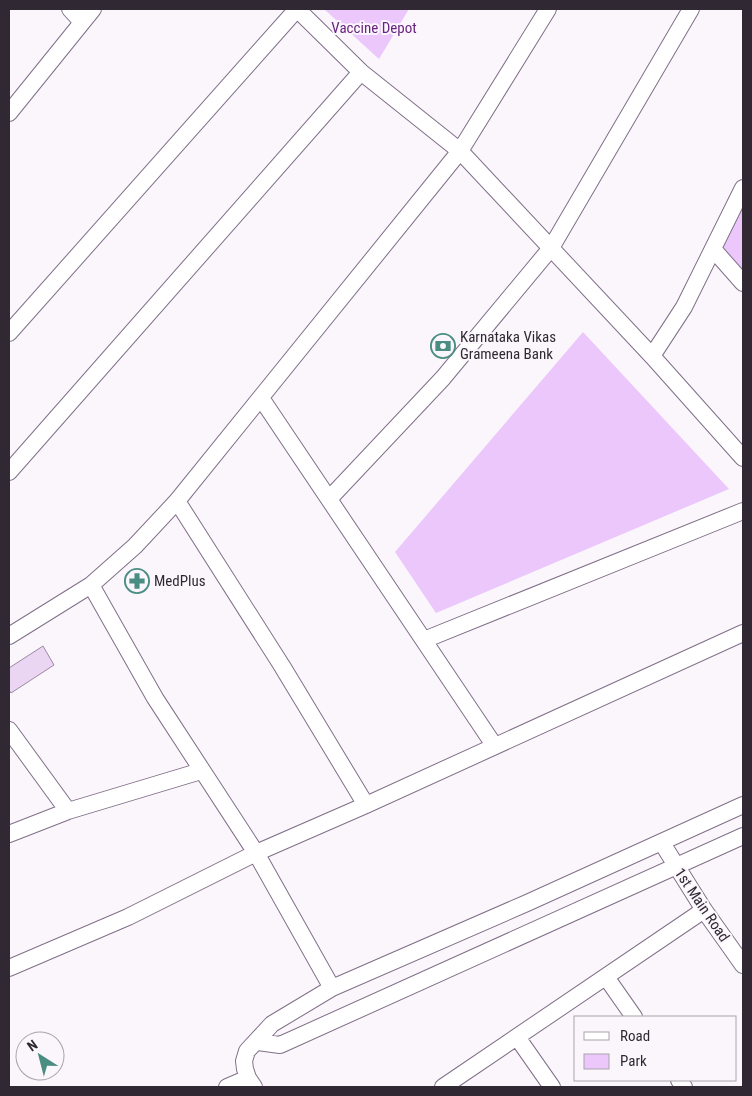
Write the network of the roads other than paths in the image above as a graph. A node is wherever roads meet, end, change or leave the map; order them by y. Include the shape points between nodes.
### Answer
1 (70, 9) edge
2 (93, 9) edge
3 (297, 9) edge
4 (548, 9) edge
5 (691, 9) edge
6 (82, 22) junction
7 (361, 72) junction
8 (11, 105) edge
9 (460, 151) junction
10 (743, 188) edge
11 (551, 248) junction
12 (713, 250) junction
13 (743, 283) edge
14 (9, 333) edge
15 (652, 356) junction
16 (260, 398) junction
17 (743, 458) edge
18 (9, 472) edge
19 (328, 499) junction
20 (177, 501) junction
21 (743, 510) edge
22 (91, 586) junction
23 (743, 632) edge
24 (9, 636) edge
25 (424, 640) junction
26 (9, 730) edge
27 (494, 745) junction
28 (201, 771) junction
29 (366, 805) junction
30 (743, 805) edge
31 (68, 811) junction
32 (9, 834) edge
33 (743, 836) edge
34 (662, 843) junction
35 (256, 853) junction
36 (675, 865) junction
37 (704, 910) junction
38 (11, 963) edge
39 (743, 965) edge
40 (606, 977) junction
41 (332, 988) junction
42 (633, 1016) edge
43 (517, 1037) junction
44 (258, 1042) junction
45 (251, 1083) edge
46 (228, 1087) edge
47 (443, 1087) edge
48 (552, 1087) edge

1 - 6 street
2 - 6 street
3 - 7 street
3 - 14 street
4 - 9 street
5 - 11 street
6 - 8 street
7 - 9 street
7 - 18 street
9 - 11 street
9 - 16 street
10 - 12 street
11 - 15 street
11 - 19 street via 442,378
12 - 13 street
12 - 15 street via 684,307
15 - 17 street
16 - 19 street
16 - 20 street
19 - 25 street
20 - 22 street
20 - 29 street
21 - 25 street
22 - 24 street
22 - 28 street
23 - 27 street
25 - 27 street
26 - 31 street
27 - 29 street
28 - 31 street
28 - 35 street
29 - 35 street
30 - 34 street
31 - 32 street
33 - 36 street
34 - 36 street, 1st Main Road
34 - 41 street
35 - 38 street via 128,917
35 - 41 street
36 - 37 street, 1st Main Road
36 - 44 street via 280,1045
37 - 39 street, 1st Main Road
37 - 40 street
40 - 42 street
40 - 43 street
41 - 44 street via 272,1024
43 - 47 street
43 - 48 street
44 - 45 street via 244,1061
45 - 46 street

